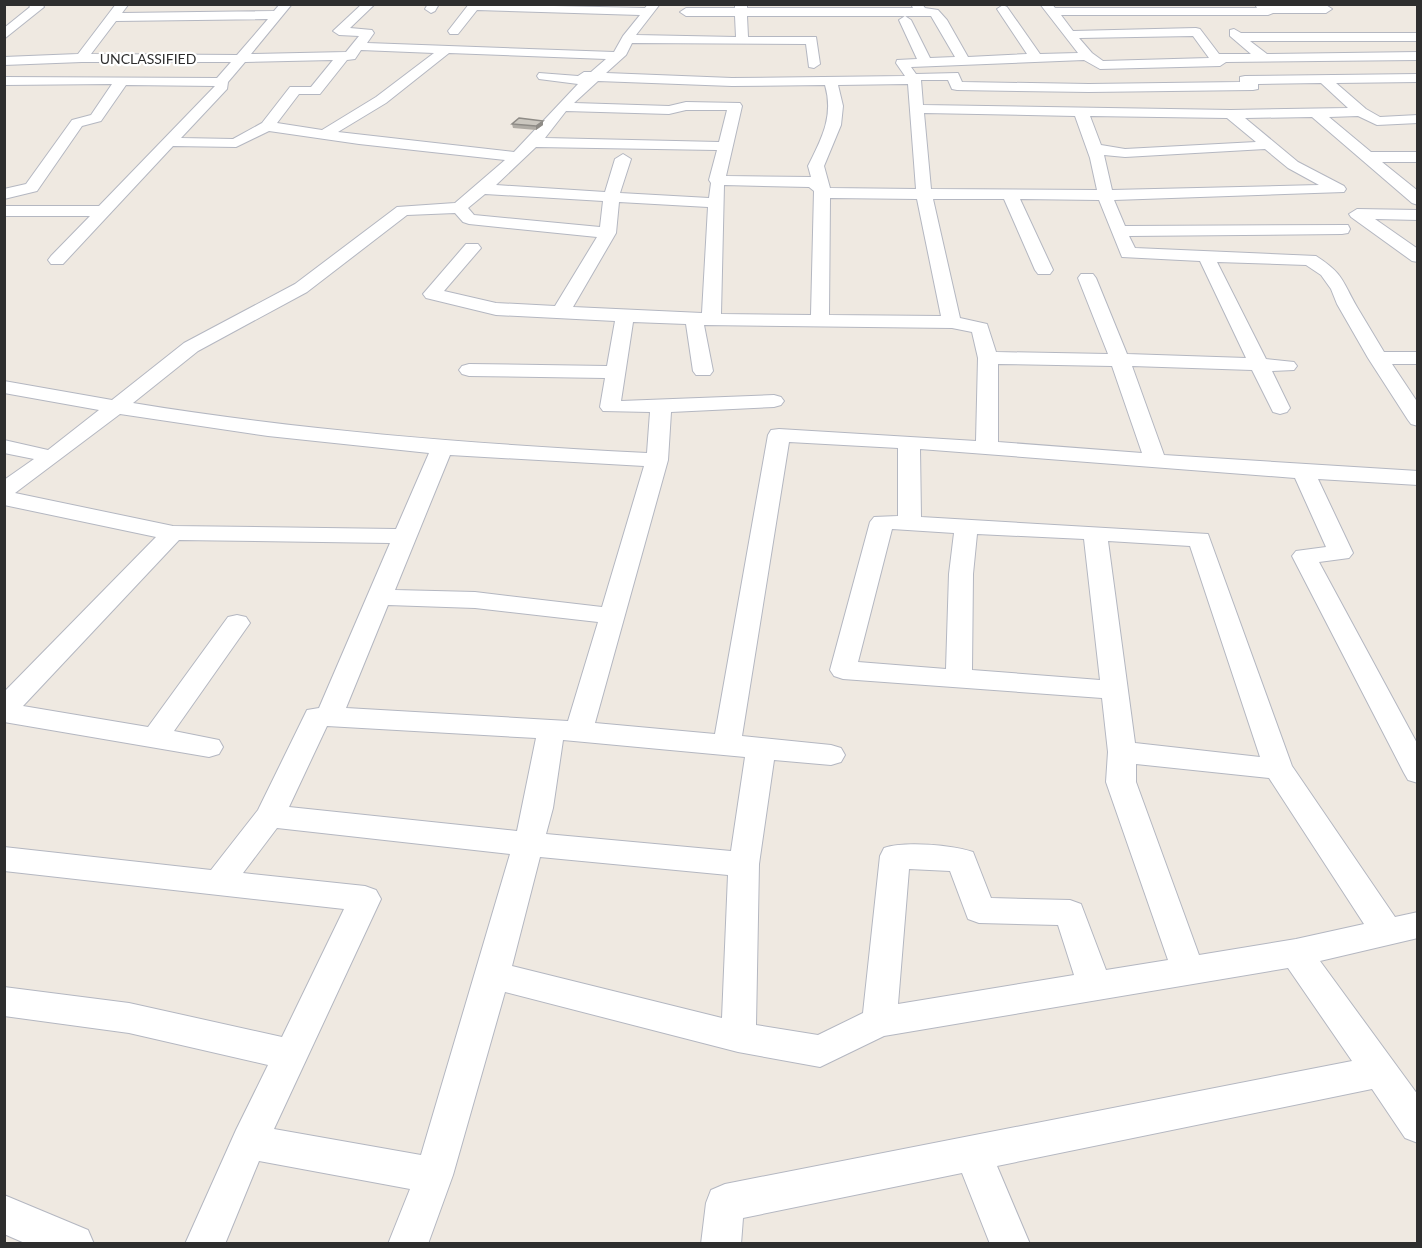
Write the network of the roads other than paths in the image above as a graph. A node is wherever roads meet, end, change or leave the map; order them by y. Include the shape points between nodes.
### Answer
1 (33, 4) edge
2 (122, 4) edge
3 (370, 4) edge
4 (475, 5) edge
5 (1263, 7) edge
6 (652, 8) edge
7 (741, 8) edge
8 (919, 8) edge
9 (1048, 8) edge
10 (1179, 8) edge
11 (1003, 9) dead end
12 (1326, 9) dead end
13 (283, 10) edge
14 (686, 12) dead end
15 (4, 16) edge
16 (113, 17) junction
17 (22, 20) junction
18 (904, 20) dead end
19 (1220, 20) dead end
20 (1367, 24) dead end
21 (454, 31) dead end
22 (4, 35) edge
23 (1070, 35) junction
24 (1238, 37) junction
25 (1383, 37) junction
26 (1418, 37) edge
27 (628, 39) junction
28 (741, 41) junction
29 (358, 46) junction
30 (444, 51) junction
31 (343, 56) junction
32 (618, 56) junction
33 (1087, 56) junction
34 (1418, 56) edge
35 (241, 57) junction
36 (82, 58) junction
37 (1036, 58) junction
38 (1215, 58) junction
39 (1264, 58) junction
40 (963, 60) junction
41 (4, 61) edge
42 (926, 62) junction
43 (814, 64) dead end
44 (544, 76) dead end
45 (587, 78) junction
46 (913, 78) junction
47 (1418, 78) edge
48 (1324, 79) junction
49 (122, 80) junction
50 (4, 81) edge
51 (830, 81) junction
52 (221, 82) junction
53 (563, 107) junction
54 (917, 109) junction
55 (1081, 112) junction
56 (1361, 112) junction
57 (1316, 113) junction
58 (1232, 114) junction
59 (1418, 119) edge
60 (267, 126) junction
61 (324, 135) junction
62 (169, 142) junction
63 (532, 142) junction
64 (716, 146) dead end
65 (1260, 146) dead end
66 (1095, 149) junction
67 (517, 157) junction
68 (1366, 157) junction
69 (1418, 157) edge
70 (623, 159) dead end
71 (717, 180) junction
72 (1418, 181) edge
73 (1397, 182) junction
74 (482, 189) junction
75 (822, 189) junction
76 (1338, 189) junction
77 (4, 194) edge
78 (924, 194) junction
79 (1010, 194) junction
80 (1106, 195) junction
81 (611, 197) junction
82 (1418, 200) edge
83 (717, 203) junction
84 (459, 208) junction
85 (535, 209) junction
86 (4, 211) edge
87 (104, 211) junction
88 (1357, 214) junction
89 (1418, 215) edge
90 (1342, 229) dead end
91 (1119, 231) junction
92 (608, 233) junction
93 (472, 248) dead end
94 (1206, 256) junction
95 (1418, 257) edge
96 (57, 260) dead end
97 (1044, 270) dead end
98 (1087, 278) dead end
99 (561, 312) junction
100 (625, 315) junction
101 (702, 319) junction
102 (820, 321) junction
103 (952, 322) junction
104 (988, 358) junction
105 (1378, 358) junction
106 (1418, 358) edge
107 (1120, 360) junction
108 (1257, 364) junction
109 (1287, 366) dead end
110 (470, 370) dead end
111 (703, 371) dead end
112 (616, 372) junction
113 (4, 387) edge
114 (774, 401) dead end
115 (661, 406) junction
116 (113, 407) junction
117 (1280, 408) dead end
118 (1418, 420) edge
119 (909, 442) junction
120 (4, 446) edge
121 (442, 447) junction
122 (987, 447) junction
123 (51, 457) junction
124 (1155, 459) junction
125 (657, 460) junction
126 (1303, 472) junction
127 (1418, 478) edge
128 (4, 491) edge
129 (4, 498) edge
130 (910, 523) junction
131 (966, 526) junction
132 (173, 533) junction
133 (1095, 533) junction
134 (404, 536) junction
135 (379, 597) junction
136 (612, 616) junction
137 (237, 623) dead end
138 (959, 678) junction
139 (1114, 690) junction
140 (4, 711) edge
141 (317, 717) dead end
142 (565, 730) junction
143 (155, 737) junction
144 (727, 744) junction
145 (209, 747) dead end
146 (761, 748) junction
147 (1122, 752) junction
148 (831, 754) dead end
149 (1278, 769) junction
150 (1418, 773) edge
151 (270, 816) junction
152 (528, 844) junction
153 (4, 859) edge
154 (744, 864) junction
155 (218, 883) junction
156 (1402, 929) edge
157 (1296, 953) junction
158 (1188, 971) junction
159 (493, 975) junction
160 (1095, 987) junction
161 (4, 1001) edge
162 (879, 1022) junction
163 (738, 1037) junction
164 (290, 1054) junction
165 (1379, 1072) junction
166 (1418, 1126) edge
167 (249, 1142) junction
168 (974, 1153) junction
169 (434, 1175) junction
170 (5, 1215) edge
171 (75, 1244) edge
172 (205, 1244) edge
173 (408, 1244) edge
174 (721, 1244) edge
175 (1010, 1244) edge

1 - 17 street via 38,7
2 - 16 street
3 - 29 street via 339,31 368,33
4 - 6 street
4 - 21 street
5 - 10 street via 1268,11
5 - 12 street
6 - 27 street
7 - 8 street
7 - 14 street
7 - 28 street
8 - 40 street via 934,12 941,20
9 - 10 street
9 - 23 street
11 - 37 street
13 - 16 street
13 - 35 street
15 - 17 street
16 - 36 street via 88,43
17 - 22 street
18 - 42 street
19 - 24 street
20 - 25 street
23 - 33 street
23 - 38 street via 1196,32
24 - 25 street
24 - 39 street
25 - 26 street
27 - 28 street
27 - 32 street
28 - 43 street via 812,40
29 - 30 street
29 - 31 street via 350,56
30 - 32 street
30 - 61 street via 381,100
31 - 35 street, UNCLASSIFIED
31 - 60 street via 315,91 295,90
32 - 45 street
33 - 37 street
33 - 38 street via 1100,65 1220,62
34 - 39 street
35 - 36 street, UNCLASSIFIED
35 - 52 street
36 - 41 street, UNCLASSIFIED
37 - 40 street
38 - 39 street
40 - 42 street
42 - 46 street via 902,63
44 - 45 street
45 - 51 street
45 - 53 street
46 - 48 street via 953,76 957,86 1089,88 1230,87 1253,86 1245,80
46 - 51 street
46 - 54 street
47 - 48 street
48 - 56 street
49 - 50 street
49 - 52 street
49 - 77 street via 96,118 77,123 31,188
51 - 75 street via 838,101 836,124 816,166
52 - 62 street via 222,86
53 - 63 street
53 - 71 street via 669,110 735,106
54 - 55 street
54 - 78 street
55 - 58 street
55 - 66 street
56 - 57 street
56 - 59 street via 1377,121
57 - 58 street
57 - 68 street
58 - 76 street via 1293,165
60 - 61 street
60 - 62 street via 236,143
61 - 67 street
62 - 87 street
63 - 64 street
63 - 67 street
65 - 66 street via 1125,153
66 - 80 street
67 - 74 street
68 - 69 street
68 - 73 street
70 - 81 street
71 - 75 street via 813,182
71 - 83 street
72 - 73 street
73 - 82 street
74 - 84 street
74 - 85 street
75 - 78 street via 826,193
75 - 102 street
76 - 80 street
76 - 88 street
78 - 79 street
78 - 103 street
79 - 80 street
79 - 97 street
80 - 91 street
81 - 83 street
81 - 85 street
81 - 92 street
83 - 101 street
84 - 85 street via 469,219
84 - 116 street via 403,210 301,288 191,347
85 - 92 street
86 - 87 street
87 - 96 street
88 - 89 street
88 - 95 street
90 - 91 street
91 - 94 street via 1128,253
92 - 99 street
93 - 99 street via 432,294 496,309
94 - 105 street via 1310,260 1327,271 1340,288
94 - 108 street
98 - 107 street
99 - 100 street
100 - 101 street
100 - 112 street
101 - 102 street
101 - 111 street
102 - 103 street
103 - 104 street via 980,328
104 - 107 street
104 - 122 street
105 - 106 street
105 - 118 street
107 - 108 street
107 - 124 street
108 - 109 street
108 - 117 street
110 - 112 street
112 - 115 street via 610,407
113 - 116 street
114 - 115 street
115 - 125 street
116 - 121 street via 308,435
116 - 123 street
119 - 122 street
119 - 130 street
119 - 144 street via 778,435
120 - 123 street
121 - 125 street
121 - 134 street
122 - 124 street
123 - 128 street
124 - 126 street
125 - 136 street
126 - 127 street
126 - 150 street via 1341,553 1304,556
129 - 132 street
130 - 131 street
130 - 138 street via 882,522 843,670
131 - 133 street
131 - 138 street
132 - 134 street
132 - 140 street
133 - 139 street
133 - 149 street via 1200,539
134 - 135 street
135 - 136 street via 475,600
135 - 142 street via 329,717
136 - 142 street
137 - 143 street
138 - 139 street
139 - 147 street
140 - 143 street
141 - 151 street
142 - 144 street
142 - 152 street
143 - 145 street
144 - 146 street
146 - 148 street
146 - 154 street
147 - 149 street
147 - 158 street via 1121,782
149 - 156 street
151 - 152 street
151 - 155 street
152 - 154 street
152 - 159 street
153 - 155 street
154 - 163 street
155 - 164 street via 364,899
156 - 157 street
157 - 158 street
157 - 165 street
158 - 160 street
159 - 163 street
159 - 169 street
160 - 162 street
160 - 162 street via 1070,913 979,910 963,860 895,856
161 - 164 street via 129,1018
162 - 163 street via 820,1051
164 - 167 street
165 - 166 street
165 - 168 street
167 - 169 street
167 - 172 street
168 - 174 street via 725,1203
168 - 175 street
169 - 173 street
170 - 171 street

